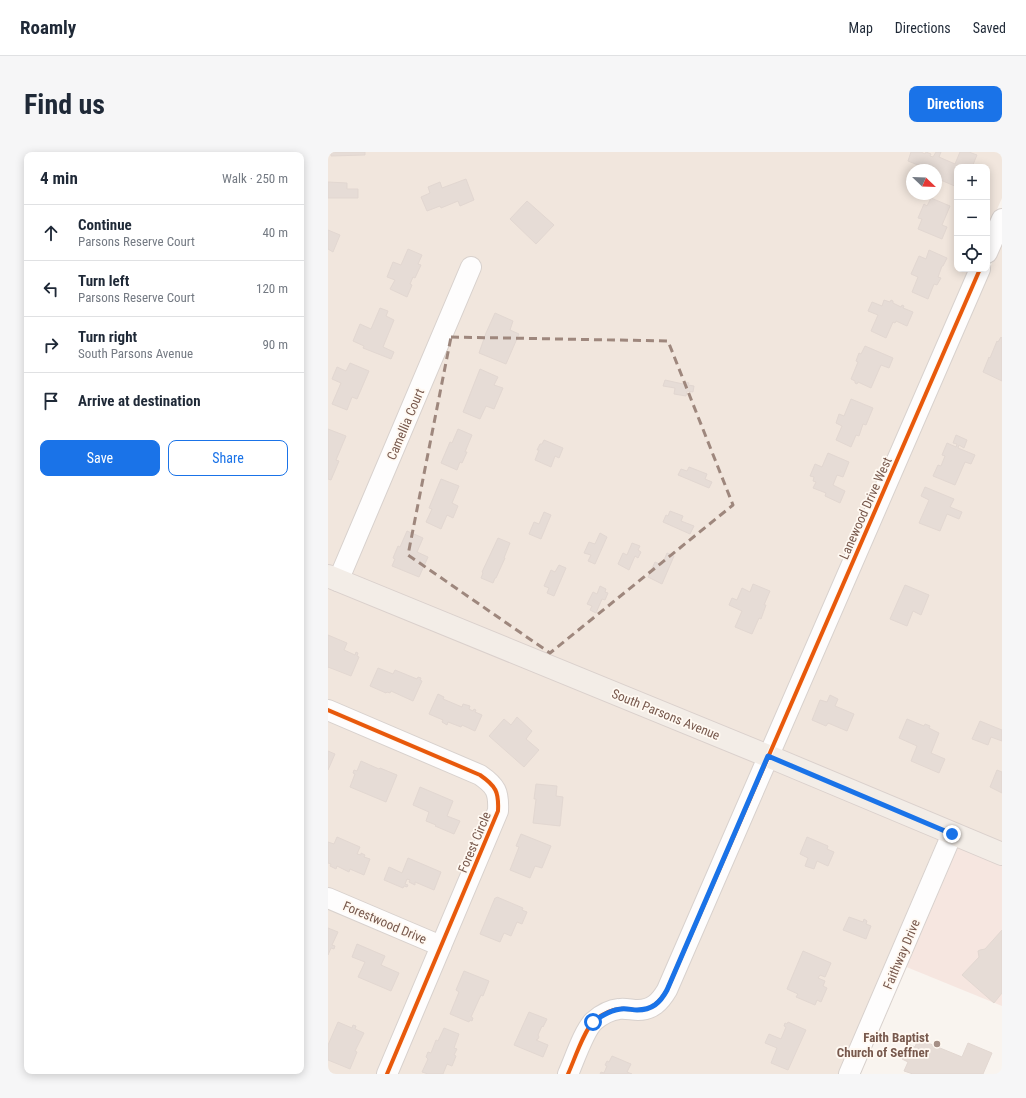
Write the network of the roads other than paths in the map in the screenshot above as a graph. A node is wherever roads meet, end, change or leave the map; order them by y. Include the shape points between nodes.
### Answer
1 (1002, 219) edge
2 (990, 246) edge
3 (472, 267) dead end
4 (979, 272) edge
5 (333, 578) edge
6 (328, 710) edge
7 (768, 756) junction
8 (952, 834) junction
9 (1002, 854) edge
10 (328, 898) edge
11 (442, 946) junction
12 (388, 1074) edge
13 (568, 1074) edge
14 (849, 1074) edge

1 - 2 street
3 - 5 street, Camellia Court
4 - 7 street, Lanewood Drive West
5 - 7 main road, South Parsons Avenue
6 - 11 street, Forest Circle via 480,775 490,781 495,789 499,799 498,811
7 - 8 main road, South Parsons Avenue
7 - 13 street, Lanewood Drive West via 662,999 648,1009 611,1011 593,1022
8 - 9 main road, South Parsons Avenue
8 - 14 street, Faithway Drive
10 - 11 street, Forestwood Drive
11 - 12 street, Forest Circle

